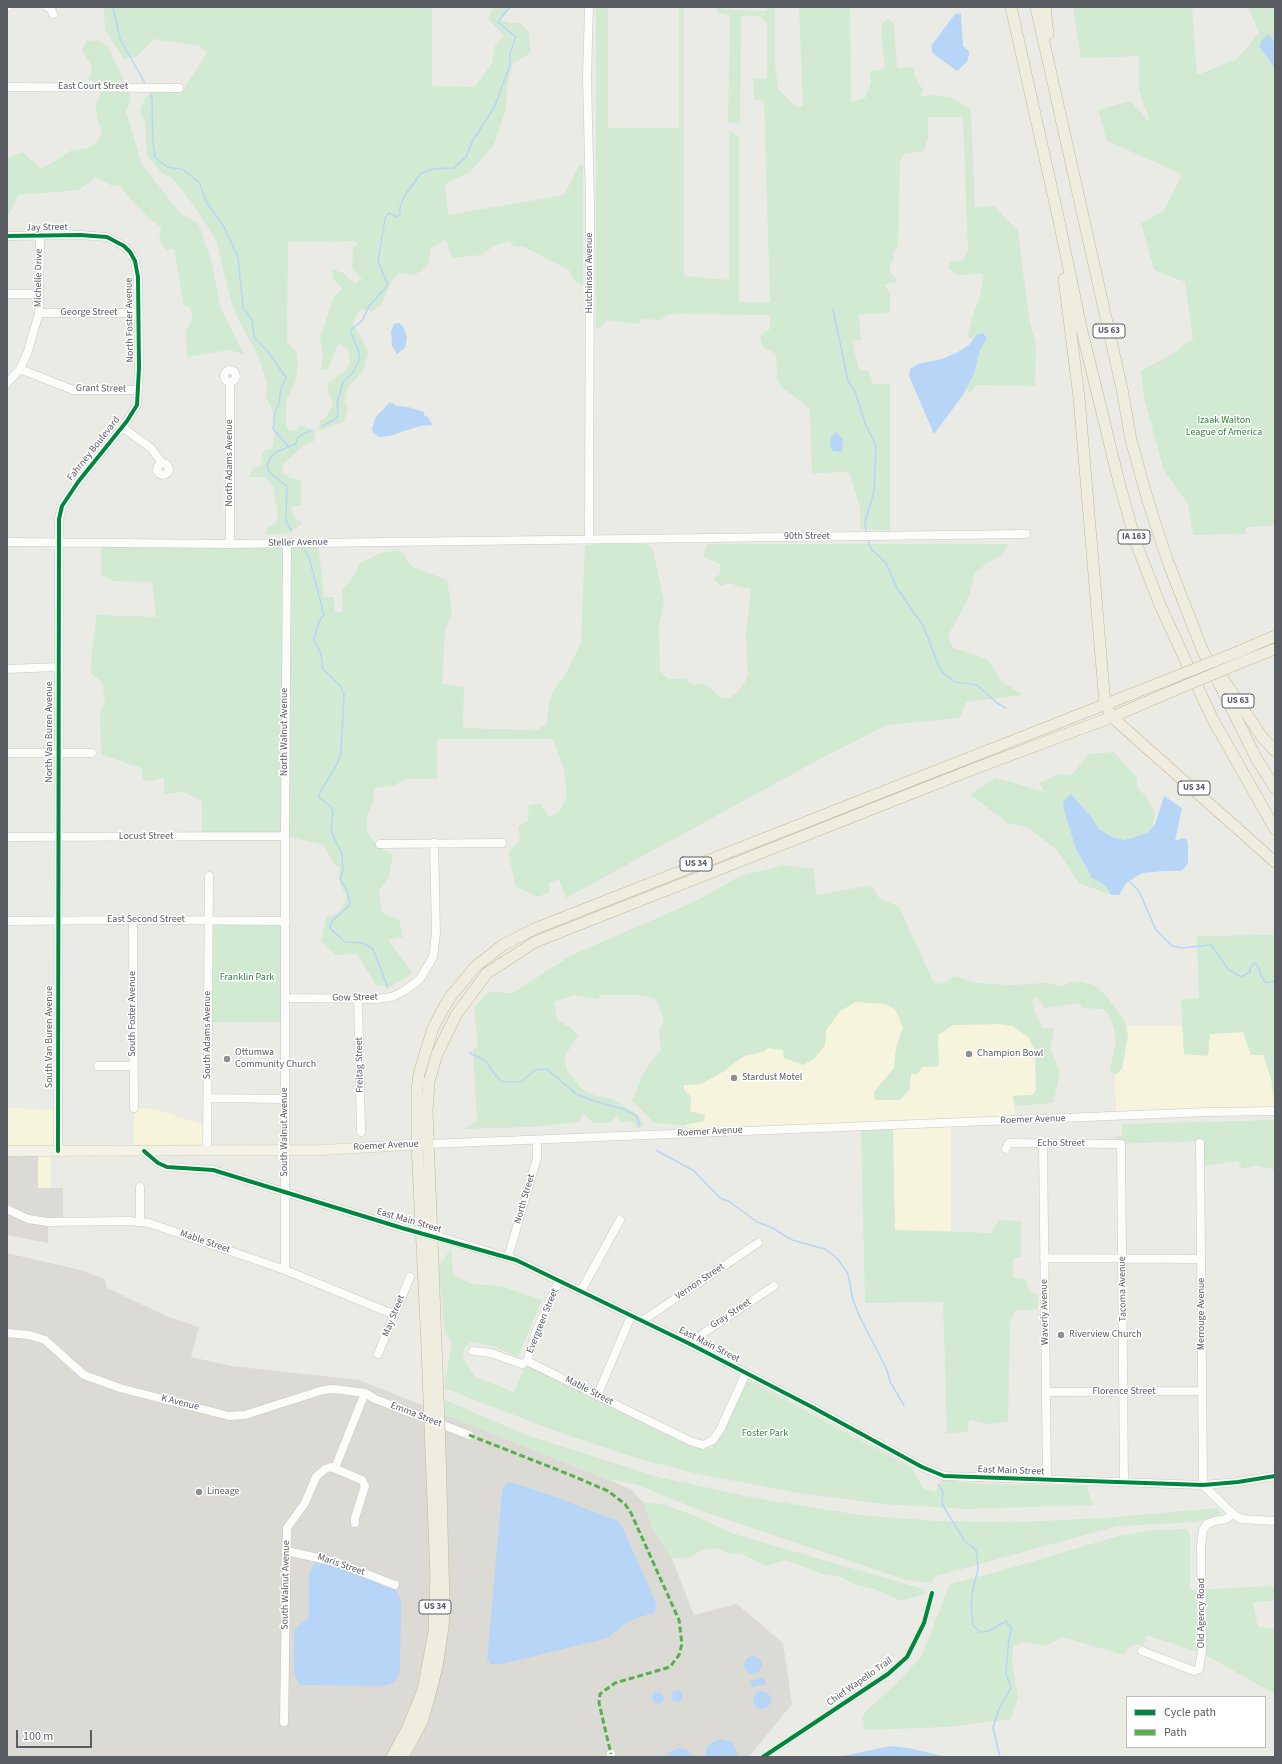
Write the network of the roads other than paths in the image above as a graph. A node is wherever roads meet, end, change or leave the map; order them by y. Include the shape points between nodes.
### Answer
1 (47, 7) edge
2 (589, 7) edge
3 (1036, 7) edge
4 (1045, 7) edge
5 (1011, 8) edge
6 (53, 14) dead end
7 (7, 87) edge
8 (179, 88) dead end
9 (1055, 92) junction
10 (1059, 220) junction
11 (7, 236) edge
12 (40, 237) junction
13 (130, 252) joint
14 (7, 294) edge
15 (39, 294) junction
16 (39, 313) junction
17 (139, 313) junction
18 (20, 369) junction
19 (230, 382) dead end
20 (7, 383) edge
21 (138, 390) junction
22 (122, 426) junction
23 (162, 463) dead end
24 (1026, 534) dead end
25 (589, 540) junction
26 (7, 542) edge
27 (58, 542) junction
28 (287, 543) junction
29 (230, 544) junction
30 (1275, 636) edge
31 (1202, 649) junction
32 (1275, 649) edge
33 (1241, 657) junction
34 (58, 667) junction
35 (7, 669) edge
36 (1105, 704) junction
37 (1112, 717) junction
38 (1275, 751) edge
39 (7, 753) edge
40 (58, 753) junction
41 (92, 753) dead end
42 (1275, 788) edge
43 (1275, 829) edge
44 (285, 836) junction
45 (7, 837) edge
46 (58, 837) junction
47 (434, 843) junction
48 (502, 843) dead end
49 (380, 844) dead end
50 (1275, 862) edge
51 (209, 876) dead end
52 (133, 920) junction
53 (209, 920) junction
54 (286, 921) junction
55 (7, 922) edge
56 (59, 922) junction
57 (285, 998) junction
58 (358, 998) junction
59 (98, 1066) dead end
60 (133, 1066) junction
61 (208, 1098) junction
62 (285, 1099) junction
63 (134, 1108) dead end
64 (1275, 1111) edge
65 (361, 1132) dead end
66 (537, 1140) junction
67 (1200, 1143) dead end
68 (1043, 1144) junction
69 (1121, 1144) joint
70 (423, 1145) junction
71 (1006, 1149) dead end
72 (207, 1150) junction
73 (285, 1150) junction
74 (58, 1151) junction
75 (144, 1151) junction
76 (7, 1152) edge
77 (140, 1187) dead end
78 (285, 1191) junction
79 (7, 1209) edge
80 (620, 1220) dead end
81 (140, 1221) junction
82 (758, 1243) dead end
83 (508, 1257) junction
84 (1044, 1258) junction
85 (1122, 1258) junction
86 (1201, 1259) junction
87 (285, 1270) junction
88 (410, 1277) dead end
89 (559, 1280) junction
90 (774, 1286) dead end
91 (581, 1291) junction
92 (394, 1315) junction
93 (631, 1316) junction
94 (642, 1322) junction
95 (7, 1333) edge
96 (690, 1344) junction
97 (473, 1351) dead end
98 (378, 1354) dead end
99 (527, 1361) junction
100 (746, 1373) junction
101 (1202, 1391) junction
102 (1046, 1392) junction
103 (1124, 1392) junction
104 (365, 1393) junction
105 (597, 1396) junction
106 (469, 1435) dead end
107 (436, 1450) junction
108 (334, 1468) junction
109 (1275, 1476) edge
110 (1047, 1480) junction
111 (1124, 1481) junction
112 (1203, 1485) junction
113 (1233, 1514) junction
114 (1275, 1521) edge
115 (355, 1523) dead end
116 (286, 1551) junction
117 (395, 1585) dead end
118 (1142, 1651) dead end
119 (284, 1722) dead end
120 (392, 1757) edge
121 (404, 1757) edge

1 - 6 street
2 - 25 street, Hutchinson Avenue
3 - 9 highway, US 63
4 - 9 highway
5 - 10 highway
7 - 8 street, East Court Street
9 - 31 highway, US 63 via 1133,447 1168,562
10 - 36 highway via 1079,404
10 - 43 highway, IA 163 via 1081,327 1136,543 1160,606 1212,718
11 - 12 street, Jay Street
12 - 13 street, Jay Street via 102,236
12 - 15 street, Michelle Drive
13 - 17 street, North Foster Avenue via 137,267
14 - 15 street
15 - 16 street, Michelle Drive
16 - 17 street, George Street
16 - 18 street, Michelle Drive
17 - 21 street, North Foster Avenue
18 - 20 street, Michelle Drive
18 - 21 street, Grant Street via 73,390
19 - 29 street, North Adams Avenue
21 - 22 street, Fahrney Boulevard via 137,405
22 - 23 street via 152,448
22 - 27 street, Fahrney Boulevard via 62,506
24 - 25 street, 90th Street
25 - 28 street, Steller Avenue
26 - 27 street, Steller Avenue
27 - 29 street, Steller Avenue
27 - 34 street, North Van Buren Avenue
28 - 29 street, Steller Avenue
28 - 44 street, North Walnut Avenue
30 - 33 highway, US 34
31 - 38 highway, US 63 via 1262,737
31 - 42 highway via 1256,758
32 - 33 highway
33 - 36 highway, US 34, bridge
33 - 37 highway, bridge
34 - 35 street
34 - 40 street, North Van Buren Avenue
36 - 37 highway
36 - 70 highway, US 34 via 534,929 503,945 475,967 451,996 433,1028 419,1074 417,1090
37 - 50 highway, US 34
37 - 70 highway, US 34 via 549,936 514,954 487,973 456,1014 446,1033 429,1082
39 - 40 street
40 - 41 street
40 - 46 street, North Van Buren Avenue
44 - 46 street, Locust Street
44 - 54 street, North Walnut Avenue
45 - 46 street, Locust Street
46 - 56 street, North Van Buren Avenue
47 - 48 street
47 - 49 street
47 - 58 street, Gow Street via 436,922 433,956 420,979 404,991 392,997
51 - 53 street
52 - 53 street, East Second Street
52 - 56 street, East Second Street
52 - 60 street, South Foster Avenue
53 - 54 street, East Second Street
53 - 61 street, South Adams Avenue
54 - 57 street, South Walnut Avenue
55 - 56 street, East Second Street
56 - 74 street, South Van Buren Avenue
57 - 58 street, Gow Street
57 - 62 street, South Walnut Avenue
58 - 65 street, Freitag Street
59 - 60 street
60 - 63 street, South Foster Avenue
61 - 62 street
61 - 72 street, South Adams Avenue
62 - 73 street, South Walnut Avenue
64 - 66 street, Roemer Avenue
66 - 70 street, Roemer Avenue
66 - 83 street, North Street via 537,1158
67 - 86 street, Merrouge Avenue
68 - 69 street, Echo Street
68 - 71 street, Echo Street via 1009,1143
68 - 84 street, Waverly Avenue
69 - 85 street, Tacoma Avenue
70 - 73 main road, Roemer Avenue
70 - 107 highway, US 34, bridge
72 - 73 main road, Roemer Avenue
72 - 75 main road, Roemer Avenue
73 - 78 street, South Walnut Avenue
74 - 75 main road
74 - 76 main road
75 - 78 street, East Main Street via 166,1167 213,1170
77 - 81 street
78 - 83 street, East Main Street, bridge via 402,1228
78 - 87 street, South Walnut Avenue
79 - 81 street, Mable Street via 28,1219 48,1222
80 - 91 street
81 - 87 street, Mable Street
82 - 94 street, Vernon Street
83 - 89 street, East Main Street
84 - 85 street
84 - 102 street, Waverly Avenue
85 - 86 street
85 - 103 street, Tacoma Avenue
86 - 101 street, Merrouge Avenue
87 - 92 street, Mable Street
88 - 92 street, May Street
89 - 91 street, East Main Street
89 - 99 street, Evergreen Street via 536,1332
90 - 96 street, Gray Street
91 - 93 street, East Main Street
92 - 98 street, May Street
93 - 94 street, East Main Street
93 - 105 street
94 - 96 street, East Main Street
95 - 104 street, K Avenue via 29,1335 45,1340 84,1375 120,1388 229,1416 245,1415 323,1390
96 - 100 street, East Main Street
97 - 99 street, Mable Street via 491,1353 522,1364
99 - 105 street, Mable Street
100 - 105 street, Mable Street via 720,1430 713,1440 703,1445
100 - 110 street, East Main Street via 922,1467 944,1476
101 - 103 street, Florence Street
101 - 112 street, Merrouge Avenue
102 - 103 street, Florence Street
102 - 110 street, Waverly Avenue
103 - 111 street, Tacoma Avenue
104 - 106 street, Emma Street via 375,1400
104 - 108 street
107 - 120 highway, US 34 via 434,1632 423,1690
107 - 121 highway, US 34 via 443,1627 437,1667 422,1722
108 - 115 street via 362,1480 365,1486
108 - 116 street, South Walnut Avenue via 325,1469 316,1477 305,1503 290,1521 287,1528
109 - 112 street, East Main Street
110 - 111 street, East Main Street
111 - 112 street, East Main Street
112 - 113 street
113 - 114 street via 1241,1519
113 - 118 street, Old Agency Road via 1226,1519 1207,1524 1203,1530 1202,1651 1199,1669 1194,1671
116 - 117 street, Maris Street via 336,1562
116 - 119 street, South Walnut Avenue

